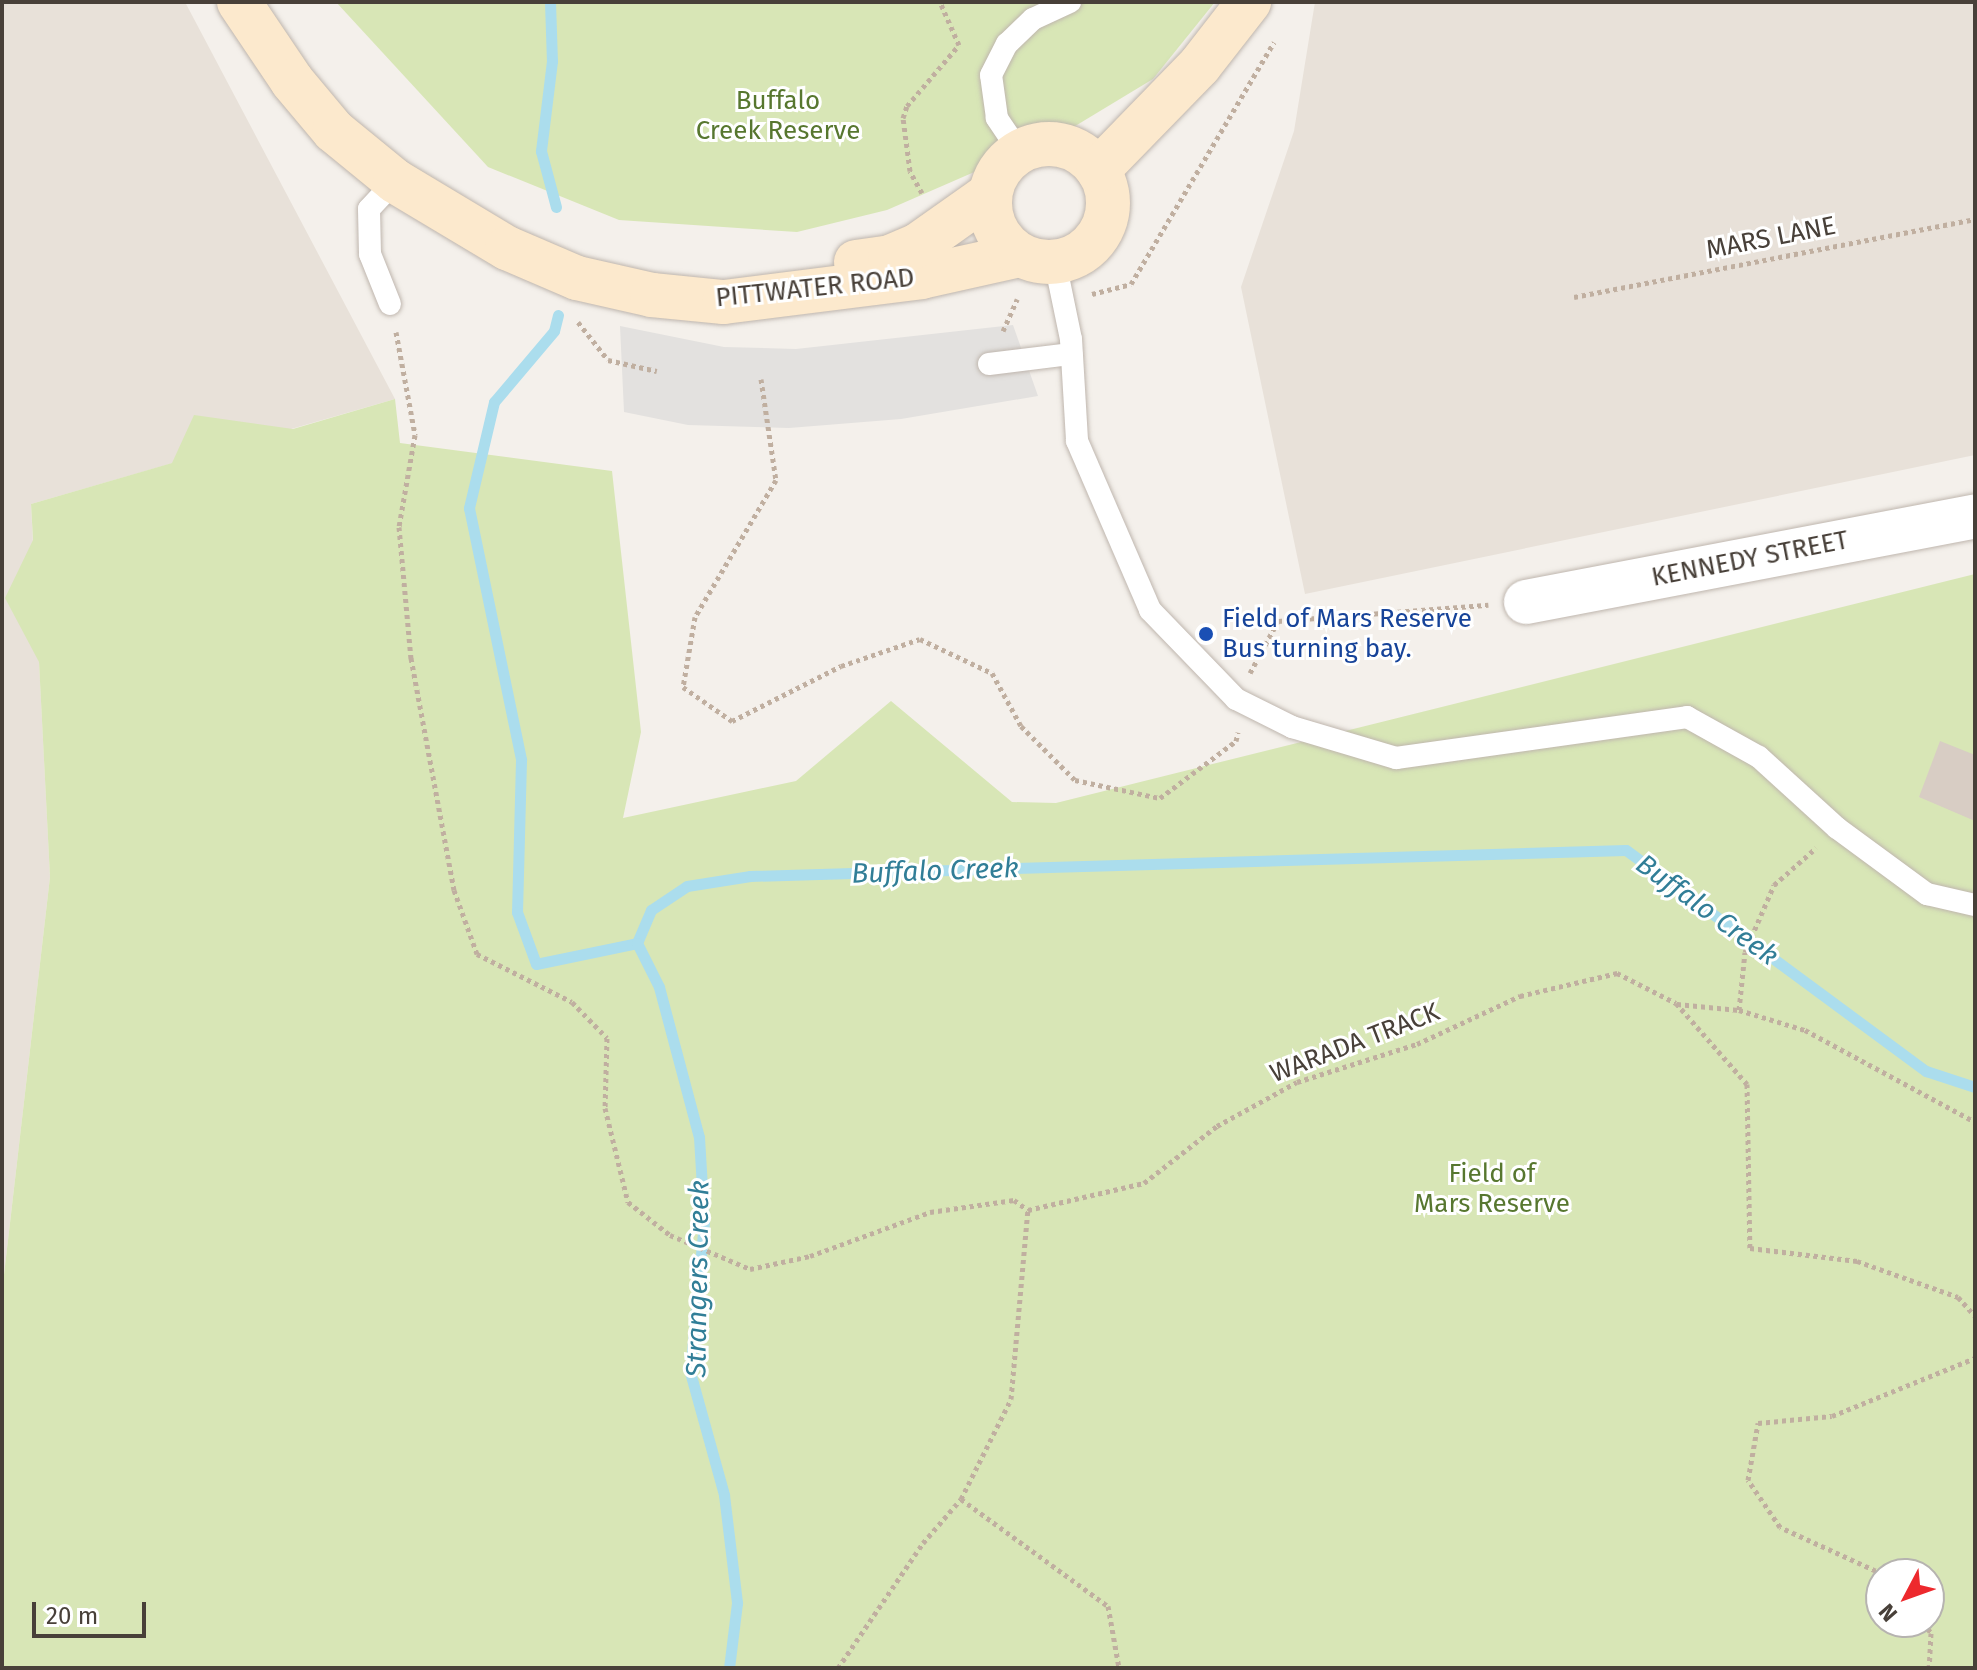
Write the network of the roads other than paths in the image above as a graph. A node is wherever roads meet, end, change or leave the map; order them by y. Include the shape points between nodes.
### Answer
1 (239, 2) edge
2 (267, 2) edge
3 (1070, 2) edge
4 (1265, 14) edge
5 (1019, 151) junction
6 (1098, 170) junction
7 (395, 181) junction
8 (990, 194) junction
9 (1037, 258) junction
10 (390, 304) road end
11 (1071, 354) junction
12 (989, 364) dead end
13 (1975, 516) edge
14 (1526, 602) road end
15 (1975, 905) edge

1 - 7 main road, PITTWATER ROAD via 292,81 334,131
2 - 8 main road, PITTWATER ROAD via 309,65 350,111 457,198 541,242 712,278 772,275 890,257 944,230
3 - 5 lane via 1033,19 1007,44 991,75 997,118
4 - 6 main road via 1200,65
5 - 6 main road via 1053,144 1071,148
5 - 8 main road via 995,177
6 - 9 main road via 1108,203 1106,220 1087,249
7 - 9 main road, PITTWATER ROAD via 507,248 577,278 652,295 724,302 824,292
7 - 10 lane via 369,209 370,254
8 - 9 main road via 996,229
9 - 11 lane
11 - 12 lane
11 - 15 lane via 1077,441 1150,610 1240,701 1292,727 1396,758 1687,717 1759,757 1837,828 1927,894
13 - 14 street, KENNEDY STREET

